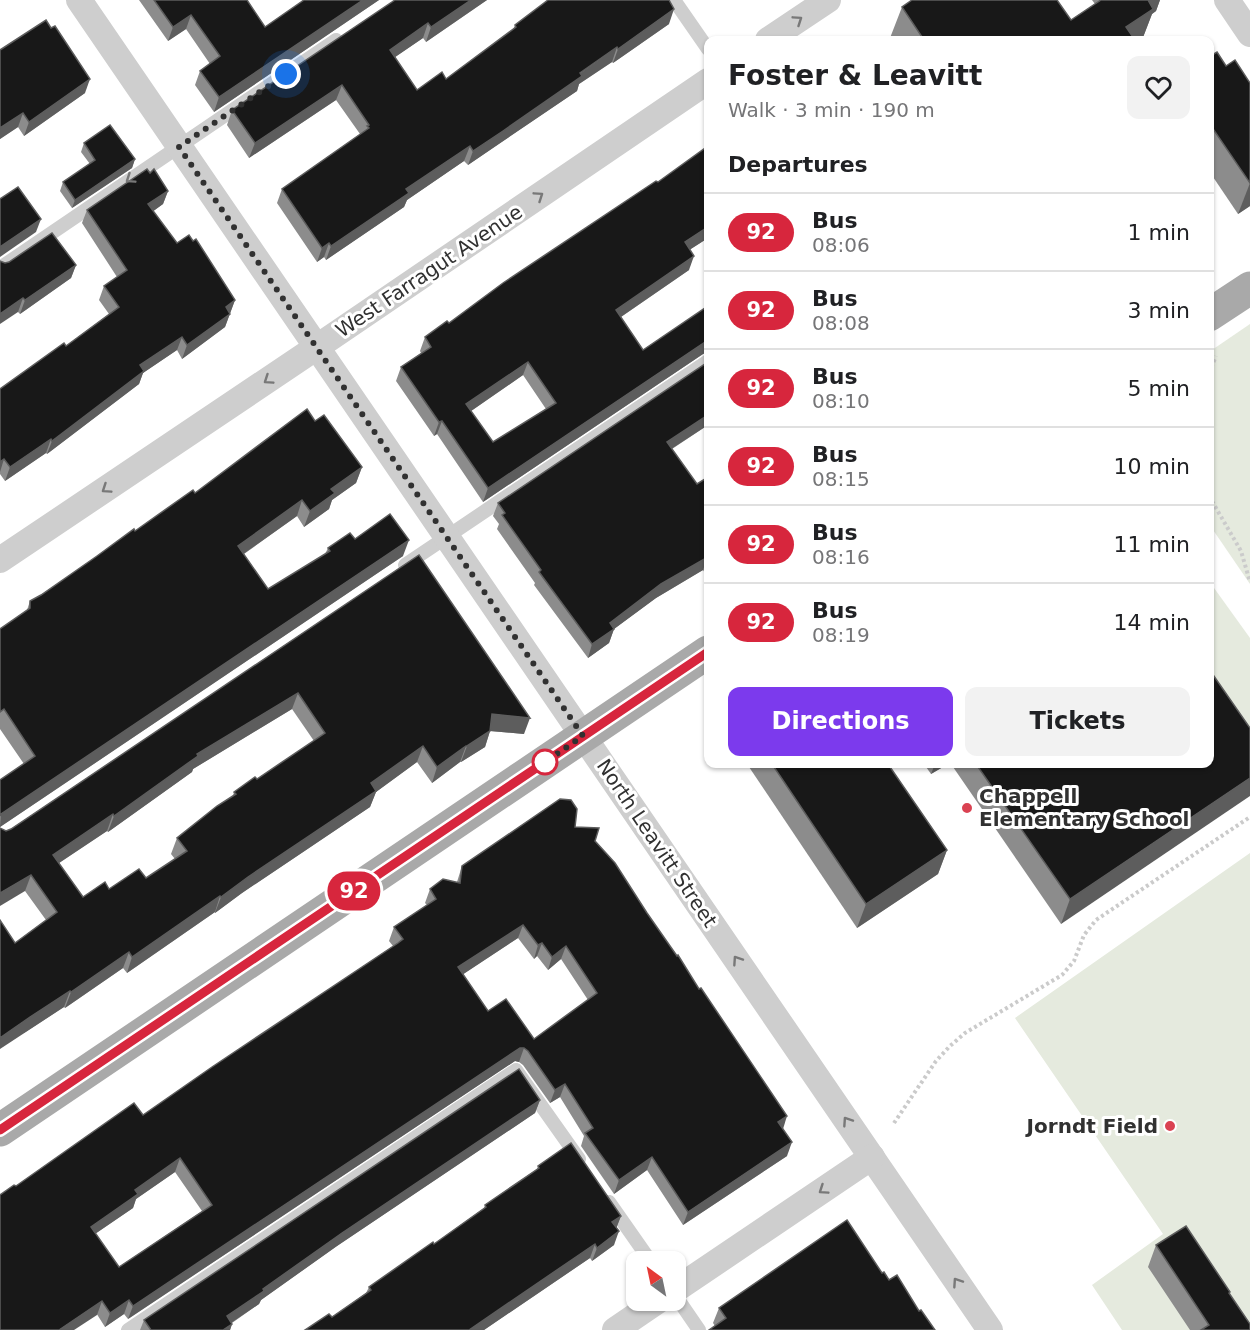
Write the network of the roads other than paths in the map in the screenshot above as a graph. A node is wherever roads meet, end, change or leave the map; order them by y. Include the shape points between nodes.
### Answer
1 (79, 0) edge
2 (674, 0) edge
3 (828, 0) edge
4 (1236, 3) edge
5 (347, 32) edge
6 (1250, 34) edge
7 (774, 36) edge
8 (704, 43) edge
9 (704, 84) edge
10 (179, 147) junction
11 (0, 268) edge
12 (1250, 288) edge
13 (1214, 312) edge
14 (317, 347) junction
15 (704, 364) edge
16 (446, 537) junction
17 (0, 560) edge
18 (392, 574) edge
19 (704, 655) edge
20 (583, 736) junction
21 (0, 1130) edge
22 (872, 1157) junction
23 (585, 1167) edge
24 (598, 1186) edge
25 (643, 1251) edge
26 (686, 1283) edge
27 (643, 1311) edge
28 (686, 1311) edge
29 (128, 1330) edge
30 (615, 1330) edge
31 (699, 1330) edge
32 (990, 1330) edge

1 - 10 street, North Leavitt Street
2 - 8 lane
7 -> 3 street
4 - 6 street
5 - 10 lane
14 -> 9 street, West Farragut Avenue
10 -> 11 lane
10 - 14 street, North Leavitt Street
12 - 13 main road
14 - 16 street, North Leavitt Street
14 -> 17 street, West Farragut Avenue
15 - 16 lane
16 - 18 lane
16 - 20 street, North Leavitt Street
19 - 20 main road
20 - 21 main road
22 -> 20 street, North Leavitt Street
22 -> 26 street
32 -> 22 street, North Leavitt Street
23 - 29 lane via 516,1070
24 - 25 lane
27 - 30 street
28 - 31 lane

